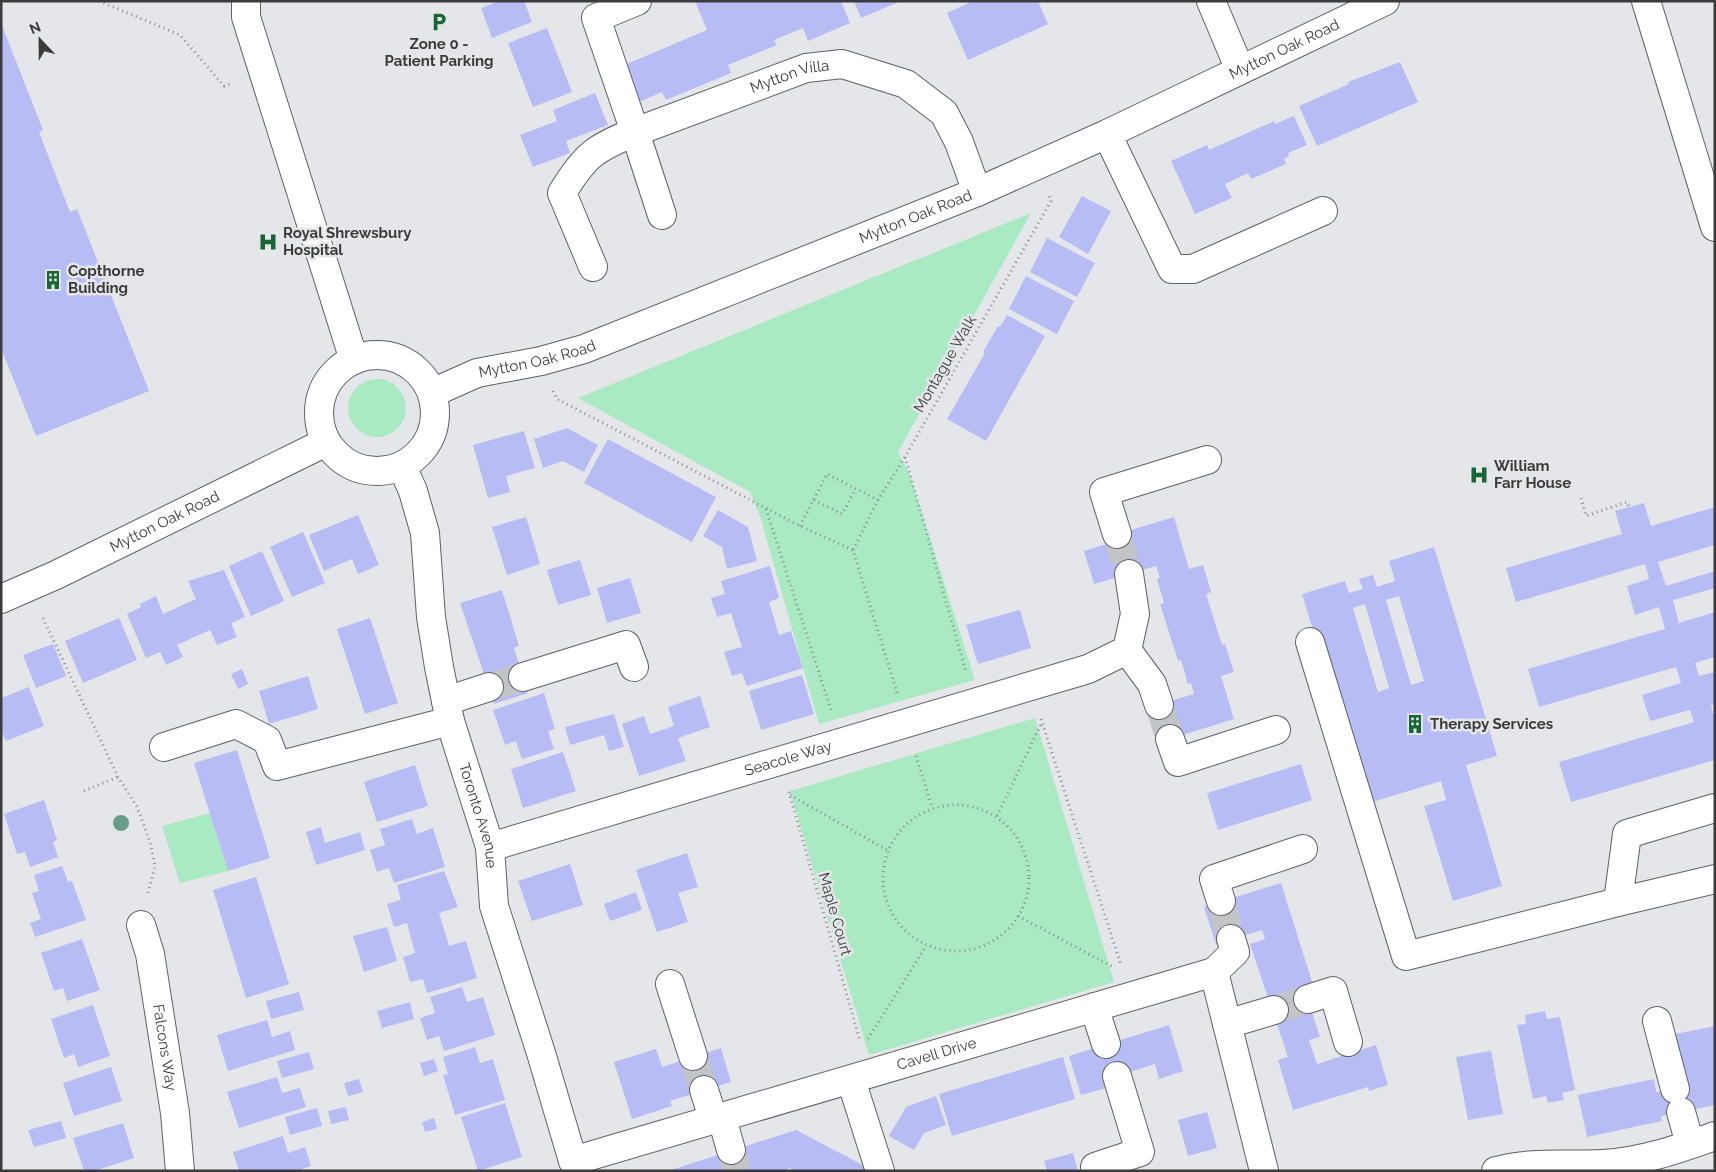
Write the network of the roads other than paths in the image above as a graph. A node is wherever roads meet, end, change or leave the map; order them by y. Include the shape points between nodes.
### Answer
1 (246, 1) edge
2 (637, 1) edge
3 (1211, 1) edge
4 (1385, 1) edge
5 (1646, 1) edge
6 (1240, 70) junction
7 (635, 132) junction
8 (1107, 134) junction
9 (977, 192) junction
10 (1323, 211) dead end
11 (662, 215) dead end
12 (1715, 227) edge
13 (592, 267) dead end
14 (354, 360) junction
15 (432, 393) junction
16 (326, 442) junction
17 (1207, 460) dead end
18 (402, 466) junction
19 (1117, 534) tunnel mouth
20 (1129, 574) tunnel mouth
21 (1, 599) edge
22 (1310, 642) dead end
23 (1128, 650) junction
24 (634, 667) dead end
25 (523, 677) tunnel mouth
26 (489, 687) tunnel mouth
27 (1159, 705) tunnel mouth
28 (448, 711) junction
29 (1276, 730) dead end
30 (1170, 739) tunnel mouth
31 (164, 748) dead end
32 (1715, 808) edge
33 (490, 847) junction
34 (1303, 849) dead end
35 (1715, 879) edge
36 (1221, 901) tunnel mouth
37 (1618, 902) junction
38 (141, 925) road end
39 (1231, 940) tunnel mouth
40 (1214, 972) junction
41 (670, 984) dead end
42 (1308, 999) tunnel mouth
43 (1094, 1007) junction
44 (1274, 1010) tunnel mouth
45 (1657, 1021) dead end
46 (1227, 1024) junction
47 (1348, 1042) dead end
48 (1106, 1044) dead end
49 (694, 1056) tunnel mouth
50 (1117, 1076) dead end
51 (860, 1077) junction
52 (704, 1090) tunnel mouth
53 (718, 1120) junction
54 (1702, 1140) edge
55 (731, 1150) tunnel mouth
56 (569, 1166) edge
57 (1095, 1167) dead end
58 (180, 1171) edge
59 (880, 1171) edge
60 (1264, 1171) edge
61 (1496, 1171) edge

1 - 14 street via 246,17
2 - 7 street via 596,18
3 - 6 street
4 - 6 street, Mytton Oak Road
5 - 12 street
6 - 8 street, Mytton Oak Road
7 - 9 street, Mytton Villa via 806,68 842,64 906,84 944,113 959,142
7 - 11 street
7 - 13 street, Mytton Villa via 604,144 579,165 562,193
8 - 9 street, Mytton Oak Road
8 - 10 street via 1172,269 1193,269
9 - 15 street, Mytton Oak Road via 584,349 477,373
14 - 15 street via 370,355 400,360 414,368
14 - 16 street via 338,370 326,386 319,404
15 - 18 street via 436,410 434,427 427,443
16 - 18 street via 337,455 368,471
16 - 21 street, Mytton Oak Road
17 - 19 street via 1104,492
18 - 28 street, Toronto Avenue via 425,533 431,618
20 - 23 street via 1135,614
22 - 37 street via 1406,956
23 - 27 street via 1152,684
23 - 33 street, Seacole Way via 1088,670
24 - 25 street via 626,645
26 - 28 street
28 - 31 street via 277,766 267,740 236,724
28 - 33 street, Toronto Avenue
29 - 30 street via 1178,762
32 - 37 street via 1627,834
33 - 56 street, Toronto Avenue via 494,906 541,1053
34 - 36 street via 1214,879
35 - 37 street
38 - 58 street, Falcons Way via 150,954 175,1112
39 - 40 street via 1235,952
40 - 43 street, Cavell Drive via 1127,984
40 - 46 street
41 - 49 street
42 - 47 street via 1333,991
43 - 48 street
43 - 51 street, Cavell Drive
44 - 46 street
45 - 54 street via 1678,1100
46 - 60 street
50 - 57 street via 1140,1152
51 - 53 street, Cavell Drive
51 - 59 street
52 - 53 street
53 - 55 street
53 - 56 street, Cavell Drive
54 - 61 street via 1646,1159 1603,1164 1552,1163

